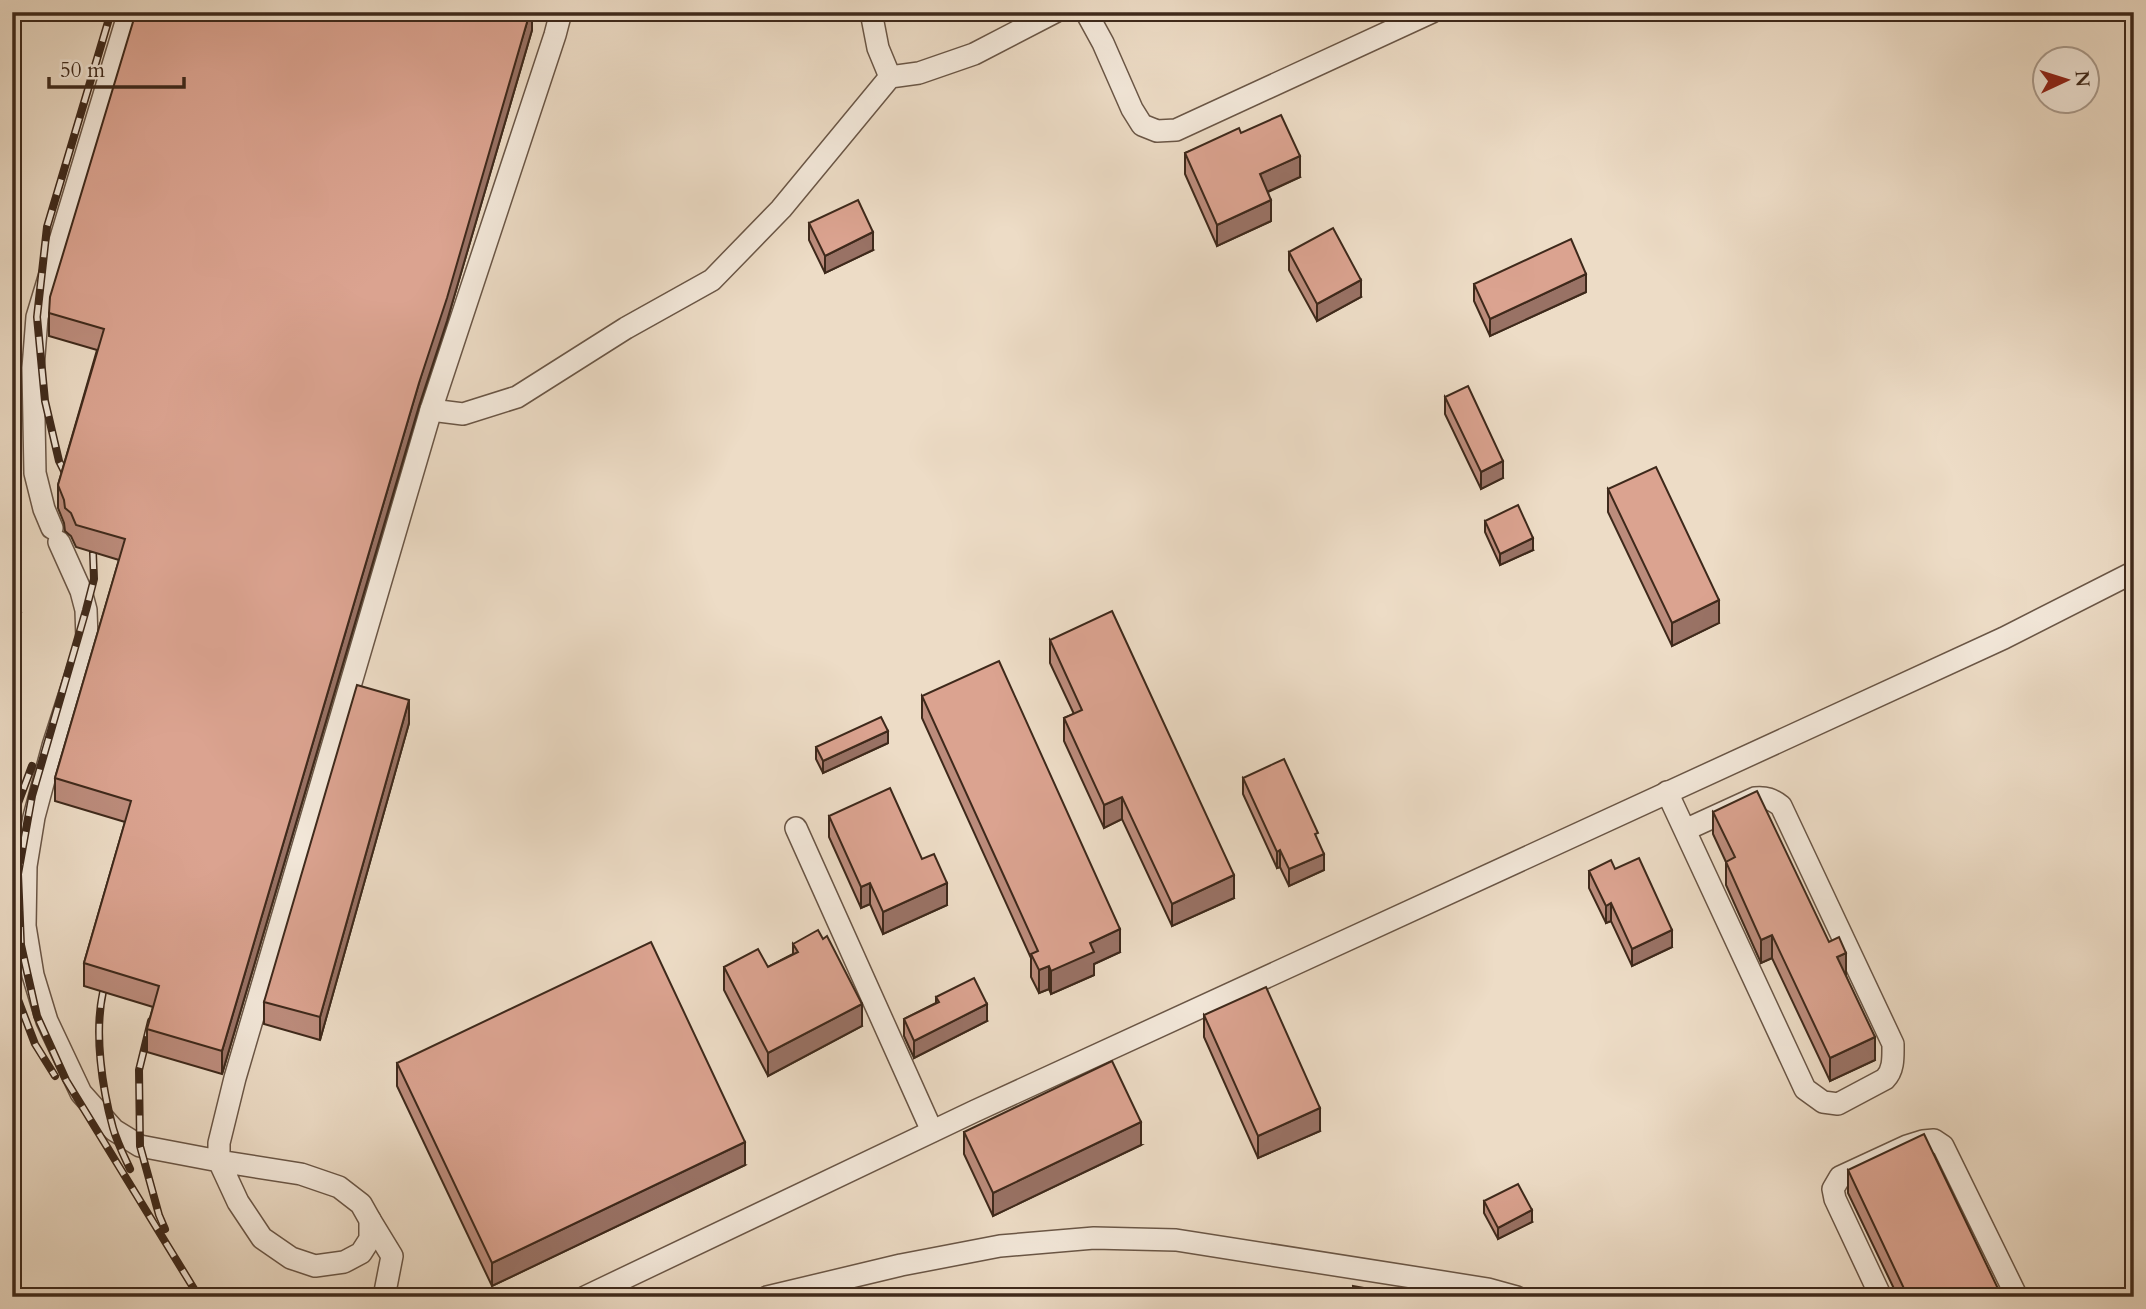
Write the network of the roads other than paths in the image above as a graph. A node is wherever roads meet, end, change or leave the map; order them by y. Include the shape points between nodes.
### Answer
1 (129, 12) edge
2 (561, 12) edge
3 (871, 12) edge
4 (1055, 12) edge
5 (1086, 12) edge
6 (1432, 12) edge
7 (890, 77) junction
8 (431, 410) junction
9 (2134, 572) edge
10 (1667, 792) junction
11 (796, 828) dead end
12 (1685, 830) junction
13 (932, 1131) junction
14 (219, 1161) junction
15 (370, 1220) junction
16 (384, 1297) edge
17 (585, 1297) edge
18 (767, 1297) edge
19 (1517, 1297) edge
20 (1881, 1297) edge
21 (2017, 1297) edge

1 - 14 street via 37,317 35,474 44,509 81,591 87,640 37,805 26,866 25,926 47,1021 81,1093 114,1130 140,1146
2 - 8 street
3 - 7 street
4 - 7 street via 974,54 919,73
5 - 6 street via 1137,117 1142,125 1157,131 1175,130
7 - 8 street via 780,209 712,279 517,397 463,414
8 - 14 street via 235,1078
9 - 10 street via 2004,638
10 - 12 street
10 - 13 street
11 - 13 street
12 - 12 street via 1805,1089 1823,1102 1838,1104 1885,1079 1892,1066 1893,1044 1781,806 1764,797 1755,798
13 - 17 street
14 - 15 street via 301,1174 340,1187 361,1204
14 - 15 street via 262,1238 291,1258 315,1266 344,1262 366,1246
15 - 16 street via 392,1256
18 - 19 street via 1000,1246 1094,1238 1176,1240
20 - 21 street via 1833,1189 1840,1177 1907,1146 1934,1140 1943,1146

